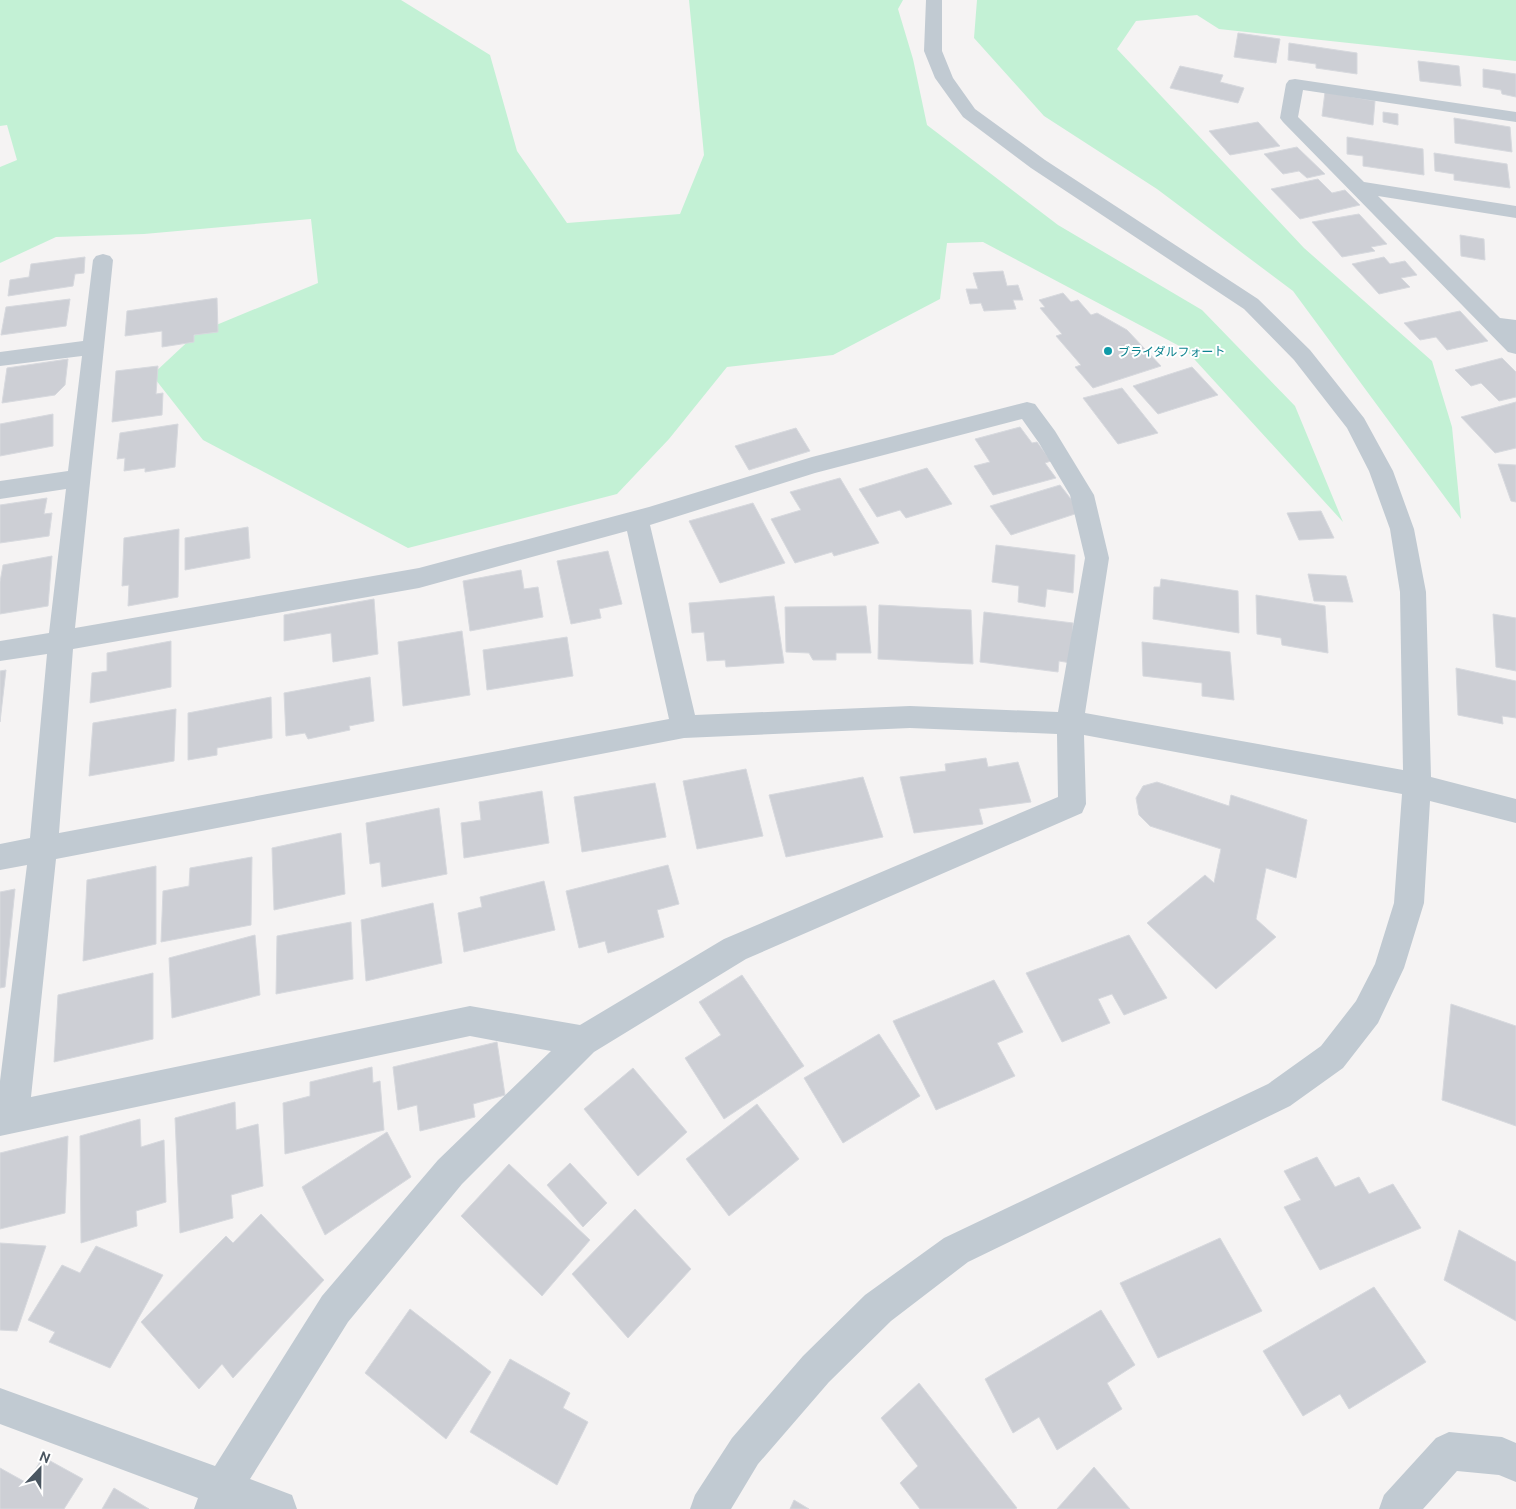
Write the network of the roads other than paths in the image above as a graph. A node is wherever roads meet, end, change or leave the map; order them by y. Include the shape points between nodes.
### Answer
1 (934, 0) edge
2 (1516, 117) edge
3 (1358, 188) junction
4 (1516, 212) edge
5 (104, 260) dead end
6 (1494, 324) junction
7 (1516, 327) edge
8 (94, 346) junction
9 (1516, 347) edge
10 (0, 359) edge
11 (80, 478) junction
12 (0, 490) edge
13 (649, 516) junction
14 (61, 641) junction
15 (0, 651) edge
16 (1070, 723) junction
17 (684, 727) junction
18 (1417, 785) junction
19 (1516, 811) edge
20 (43, 849) junction
21 (0, 857) edge
22 (583, 1041) junction
23 (6, 1119) edge
24 (0, 1406) edge
25 (1516, 1463) edge
26 (218, 1498) edge
27 (278, 1509) edge
28 (709, 1509) edge
29 (1398, 1509) edge

1 - 18 street via 933,50 944,78 969,113 1038,164 1252,304 1302,355 1356,424 1381,471 1402,529 1410,574
2 - 3 street via 1295,84 1288,118
3 - 4 street
3 - 6 street
5 - 8 street
6 - 7 street
6 - 9 street
8 - 10 street
8 - 11 street
11 - 12 street
11 - 14 street
13 - 14 street via 419,578
13 - 16 street via 812,465 1027,410 1082,495 1097,558
13 - 17 street via 637,520
14 - 15 street
14 - 20 street
16 - 17 street via 910,717
16 - 18 street
16 - 22 street via 1072,804 735,949
17 - 20 street
18 - 19 street
18 - 28 street via 1409,903 1389,968 1367,1012 1332,1057 1279,1095 956,1250 878,1308 816,1369 745,1451
20 - 21 street
20 - 23 street
22 - 23 street via 470,1021
22 - 26 street via 450,1172 335,1309
24 - 26 street
25 - 29 street via 1502,1456 1449,1452
26 - 27 street

